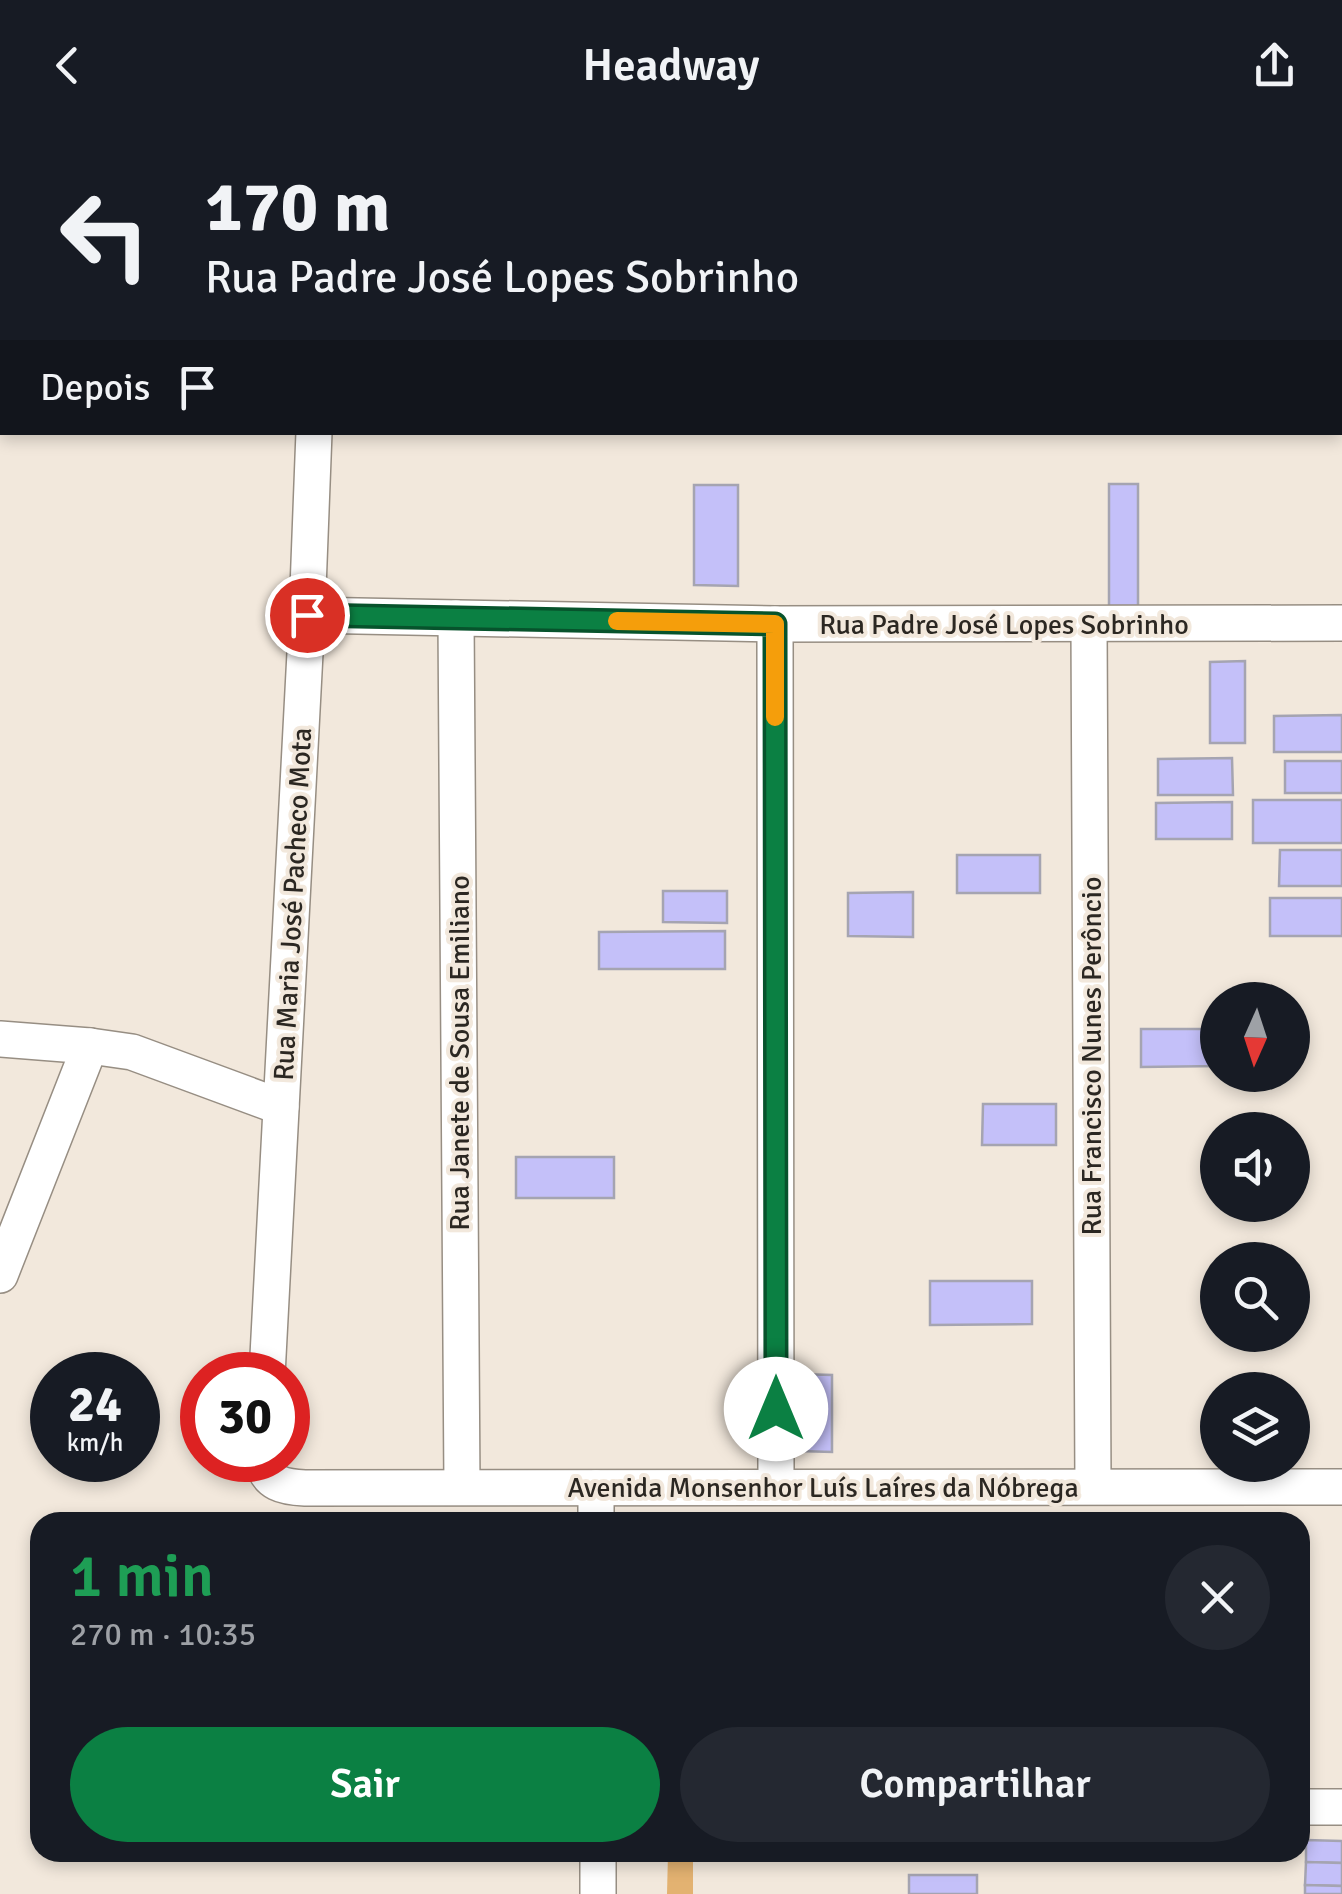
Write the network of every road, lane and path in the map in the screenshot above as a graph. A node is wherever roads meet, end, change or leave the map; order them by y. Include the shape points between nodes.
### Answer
1 (314, 435) edge
2 (307, 615) junction
3 (456, 618) junction
4 (1342, 623) edge
5 (775, 624) junction
6 (1089, 625) junction
7 (0, 1039) edge
8 (90, 1046) junction
9 (281, 1107) junction
10 (0, 1275) edge
11 (268, 1352) edge
12 (275, 1482) edge
13 (1093, 1486) junction
14 (462, 1487) junction
15 (1342, 1487) edge
16 (776, 1488) junction
17 (596, 1505) edge
18 (1310, 1807) edge
19 (1342, 1807) edge
20 (598, 1862) edge
21 (598, 1894) edge

1 - 2 street, Rua Maria José Pacheco Mota
2 - 3 street, Rua Padre José Lopes Sobrinho
2 - 9 street, Rua Maria José Pacheco Mota
3 - 5 street, Rua Padre José Lopes Sobrinho
3 - 14 street, Rua Janete de Sousa Emiliano
4 - 6 street, Rua Padre José Lopes Sobrinho
5 - 6 street, Rua Padre José Lopes Sobrinho
5 - 16 street
6 - 13 street, Rua Francisco Nunes Perôncio
7 - 8 street
8 - 9 street via 132,1052
8 - 10 street
9 - 11 street, Rua Maria José Pacheco Mota
12 - 14 street, Avenida Monsenhor Luís Laíres da Nóbrega via 305,1488
13 - 15 street, Avenida Monsenhor Luís Laíres da Nóbrega
13 - 16 street, Avenida Monsenhor Luís Laíres da Nóbrega
14 - 17 street, Avenida Monsenhor Luís Laíres da Nóbrega
16 - 17 street, Avenida Monsenhor Luís Laíres da Nóbrega
18 - 19 street
20 - 21 street

